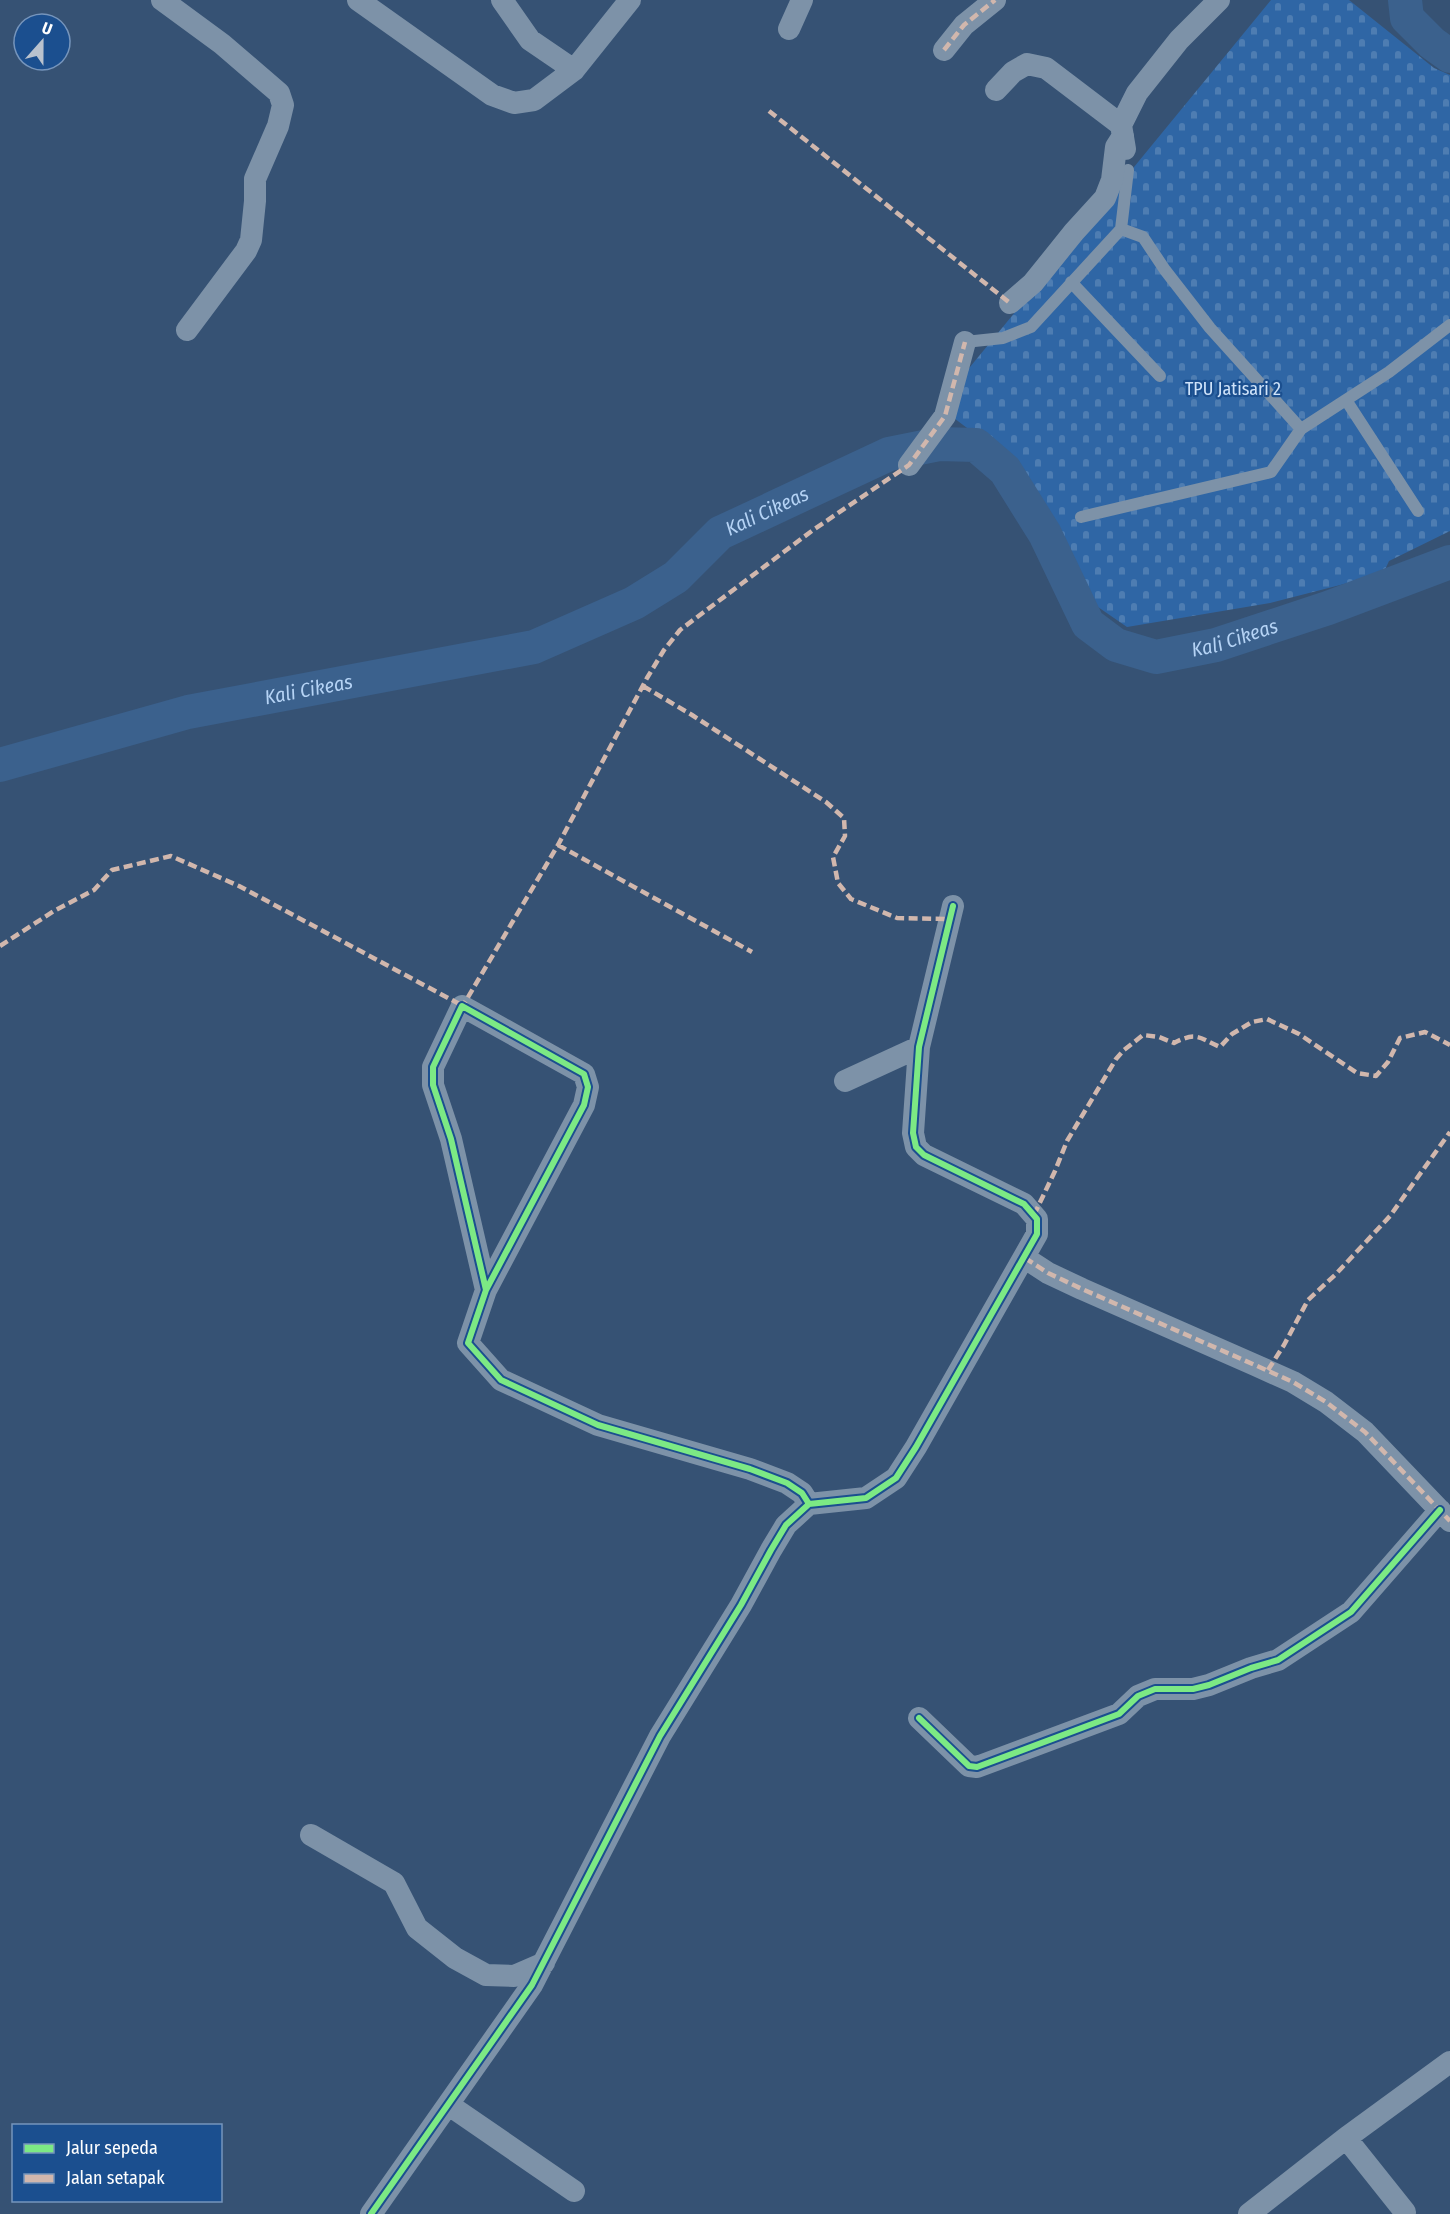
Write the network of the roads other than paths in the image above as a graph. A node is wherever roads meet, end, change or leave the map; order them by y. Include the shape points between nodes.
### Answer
1 (162, 0) edge
2 (358, 0) edge
3 (502, 0) edge
4 (630, 0) edge
5 (802, 0) edge
6 (995, 0) edge
7 (1219, 0) edge
8 (789, 29) dead end
9 (944, 50) dead end
10 (574, 70) junction
11 (996, 90) dead end
12 (1122, 131) junction
13 (1128, 170) joint
14 (1121, 229) junction
15 (1071, 282) junction
16 (1010, 303) dead end
17 (1450, 325) edge
18 (187, 330) dead end
19 (965, 342) joint
20 (1160, 376) dead end
21 (1346, 400) junction
22 (1301, 429) junction
23 (909, 465) dead end
24 (1418, 511) dead end
25 (1081, 517) dead end
26 (953, 906) dead end
27 (919, 1047) junction
28 (845, 1081) dead end
29 (1025, 1258) junction
30 (486, 1290) junction
31 (809, 1504) junction
32 (1445, 1516) edge
33 (919, 1718) dead end
34 (311, 1835) dead end
35 (544, 1963) junction
36 (1450, 2062) edge
37 (449, 2105) junction
38 (1346, 2138) junction
39 (573, 2191) dead end
40 (1405, 2212) dead end
41 (371, 2214) edge
42 (1249, 2214) edge

1 - 18 street via 279,93 283,105 255,179 249,246
2 - 10 street via 492,95 514,103 534,100
3 - 10 street via 531,40
4 - 10 street
5 - 8 street
6 - 9 street via 964,26
7 - 12 street via 1179,40 1137,93
11 - 12 street via 1027,64 1046,68
12 - 13 street
12 - 16 street via 1105,198 1033,283
13 - 14 lane
14 - 15 lane
14 - 22 lane via 1143,237 1210,328
15 - 19 lane via 1031,327 1003,338
15 - 20 lane
17 - 21 lane
19 - 23 street via 945,416
21 - 22 lane
21 - 24 lane
22 - 25 lane via 1270,472
26 - 27 street
27 - 28 street
27 - 29 street via 913,1133 916,1147 924,1155 1032,1210 1037,1219 1037,1234
29 - 31 street via 896,1478 866,1498
29 - 32 street via 1082,1289 1293,1382 1326,1402 1365,1432
30 - 30 street via 584,1105 588,1087 584,1074 462,1006 433,1067 433,1085 451,1139
30 - 31 street via 468,1343 501,1380 598,1425 787,1483 802,1493
31 - 35 street via 786,1525 660,1736
32 - 33 street via 1351,1612 1278,1660 1193,1689 1155,1689 1138,1696 1119,1714 977,1767 969,1766
34 - 35 street via 394,1883 417,1928 455,1958 486,1974 514,1976
35 - 37 street
36 - 38 street
37 - 39 street
37 - 41 street
38 - 40 street
38 - 42 street

